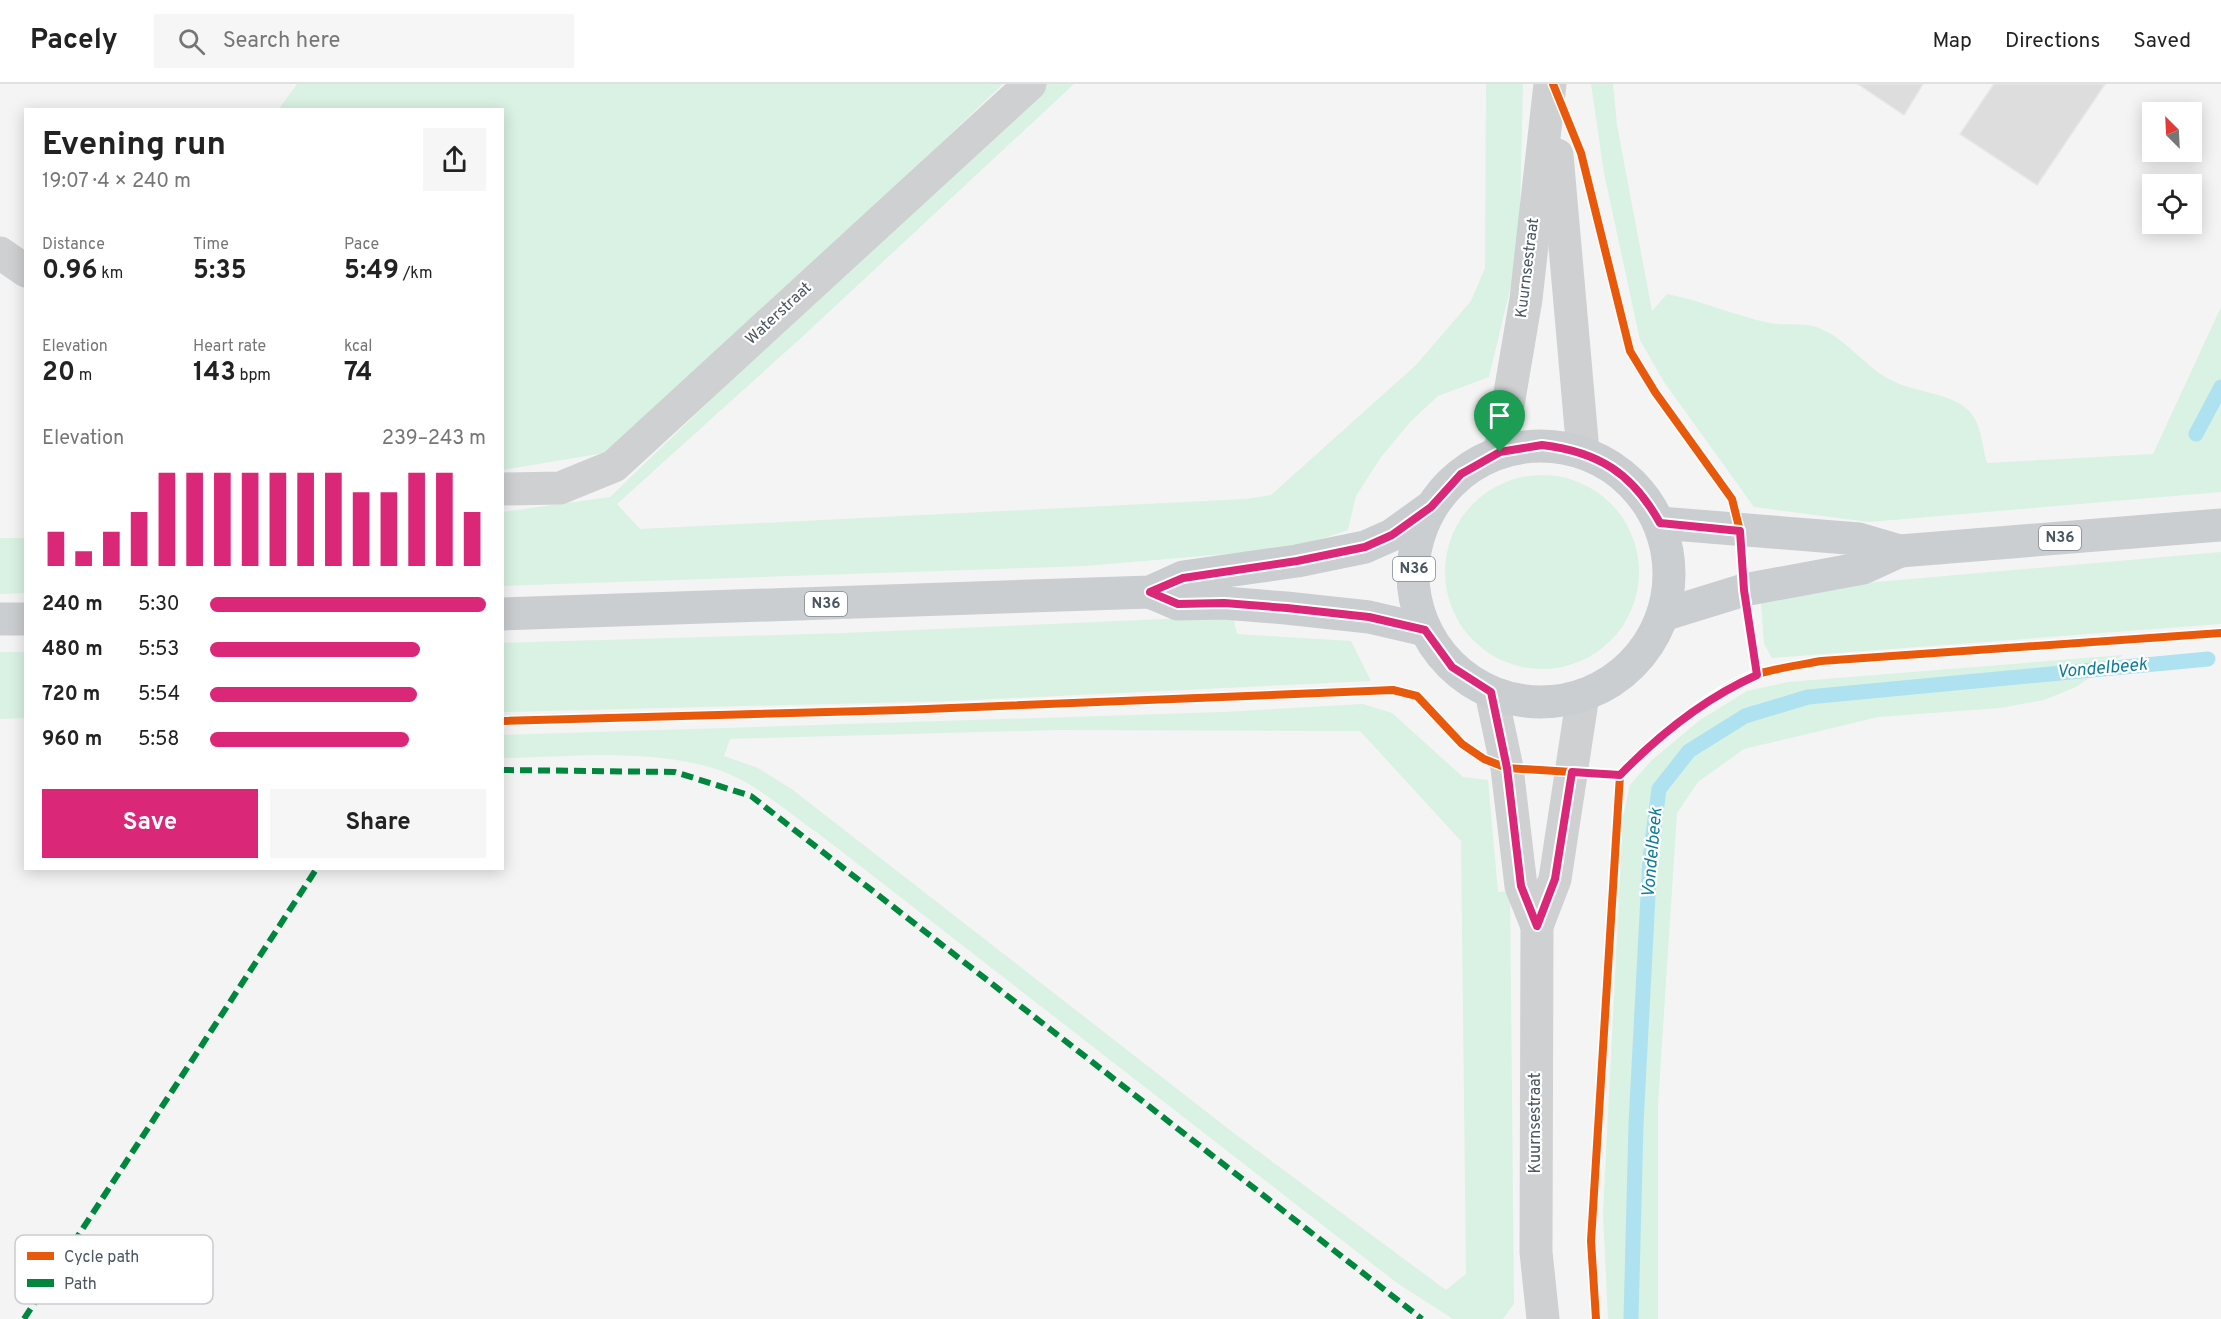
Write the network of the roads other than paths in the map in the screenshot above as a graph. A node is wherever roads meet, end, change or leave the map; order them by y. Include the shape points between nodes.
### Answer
1 (1030, 84) edge
2 (1551, 84) edge
3 (0, 253) edge
4 (24, 270) edge
5 (1500, 452) junction
6 (1583, 452) junction
7 (504, 489) edge
8 (1431, 507) junction
9 (1660, 523) junction
10 (2221, 525) edge
11 (1900, 551) junction
12 (1150, 592) junction
13 (504, 614) edge
14 (1663, 615) junction
15 (0, 619) edge
16 (24, 619) edge
17 (1425, 630) junction
18 (1491, 692) junction
19 (1583, 695) junction
20 (1537, 926) junction
21 (1543, 1319) edge

1 - 7 street, Waterstraat via 614,466 560,488
2 - 5 street, Kuurnsestraat via 1526,299
2 - 6 street, Kuurnsestraat
3 - 4 street
5 - 6 main road, N36 via 1542,445
5 - 8 main road, N36 via 1461,474
6 - 9 main road, N36 via 1629,480
8 - 12 main road, N36 via 1392,535 1365,547 1183,578
8 - 17 main road, N36 via 1415,546 1413,589
9 - 11 main road, N36 via 1859,540
9 - 14 main road, N36 via 1668,553 1670,585
10 - 11 main road, N36
11 - 14 main road, N36 via 1863,568 1744,590
12 - 13 main road, N36
12 - 17 main road, N36 via 1178,604 1298,609 1369,617
14 - 19 main road, N36 via 1645,649 1618,677
15 - 16 main road
17 - 18 main road, N36 via 1452,667
18 - 19 main road, N36 via 1537,703
18 - 20 street, Kuurnsestraat via 1507,768 1521,886
19 - 20 street, Kuurnsestraat via 1555,879
20 - 21 street, Kuurnsestraat via 1536,1251

